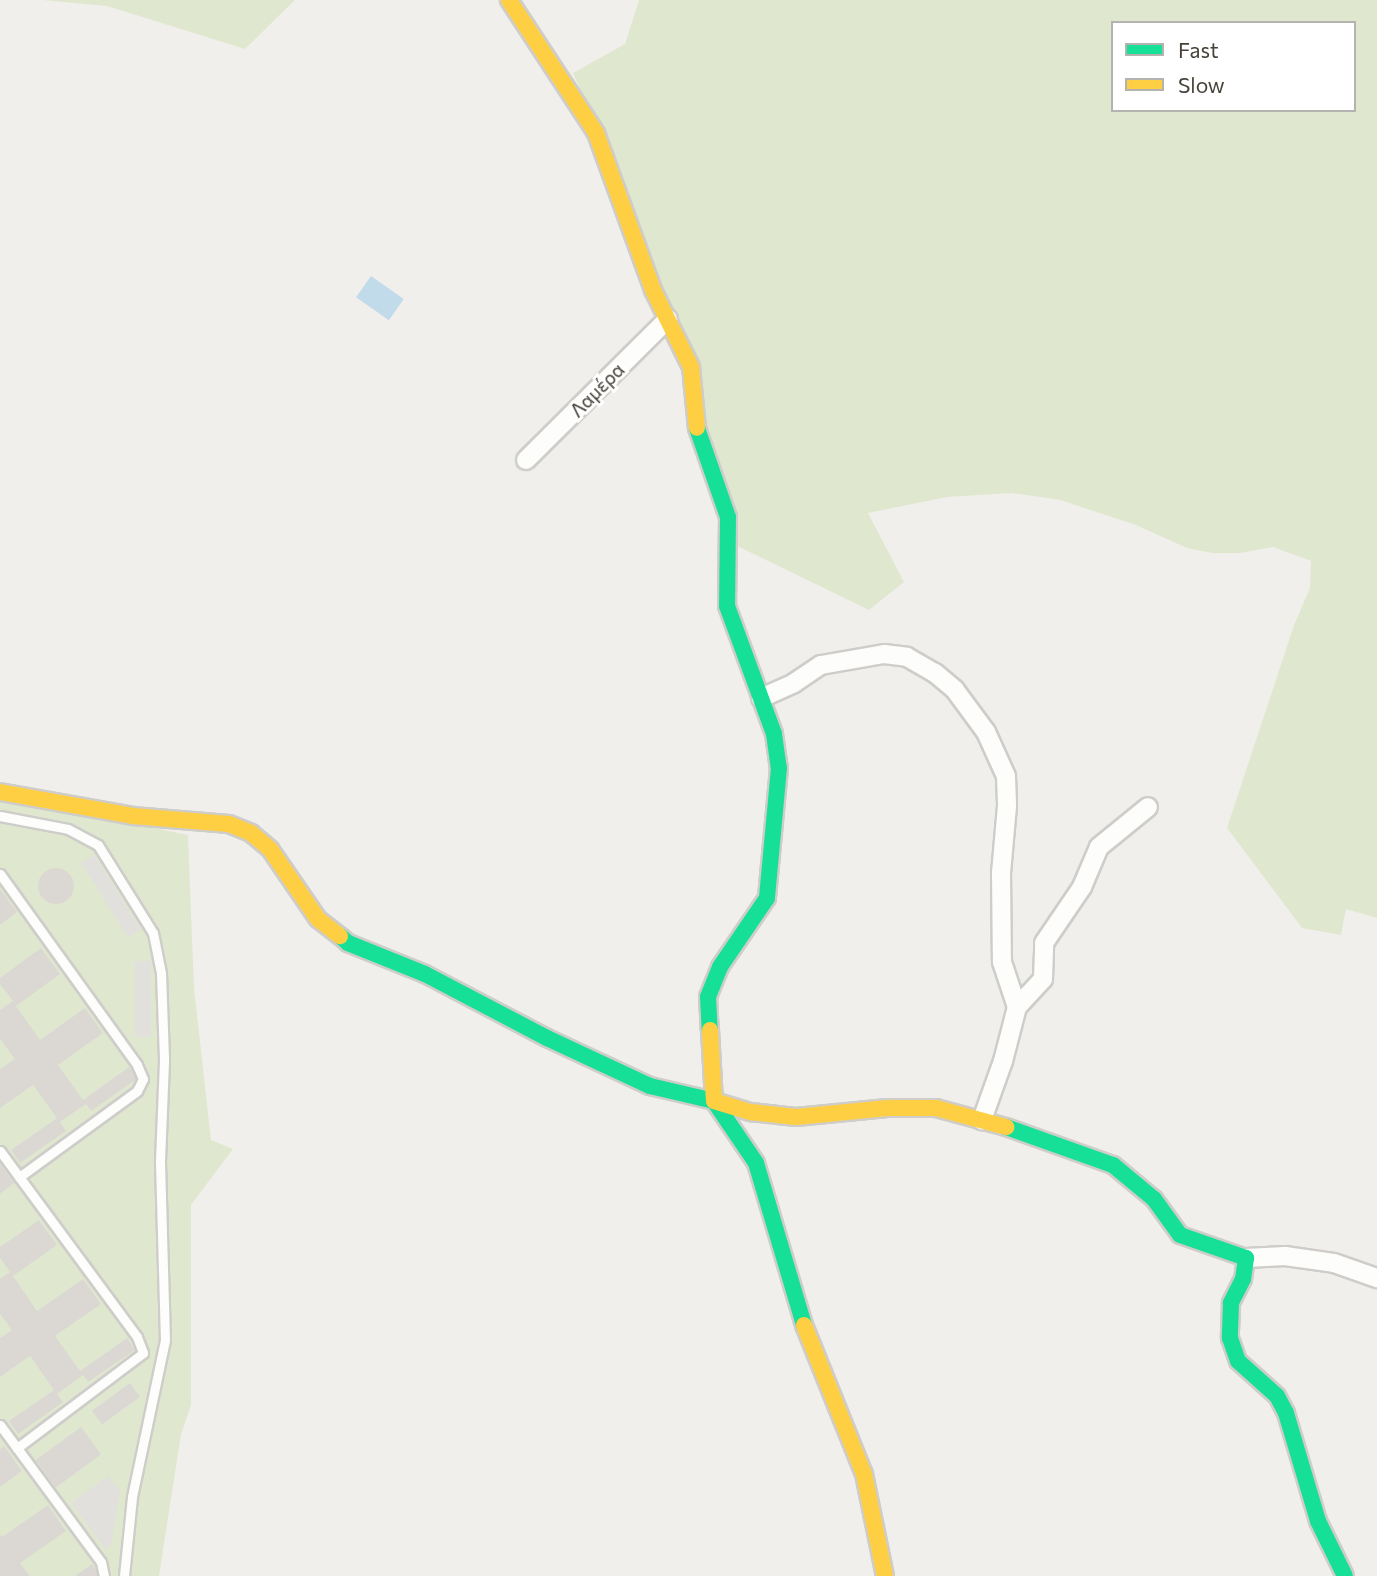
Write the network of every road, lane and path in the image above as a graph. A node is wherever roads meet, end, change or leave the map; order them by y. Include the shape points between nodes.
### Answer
1 (509, 0) edge
2 (668, 319) junction
3 (526, 460) dead end
4 (761, 698) junction
5 (0, 792) edge
6 (1148, 807) dead end
7 (0, 816) edge
8 (0, 874) edge
9 (1017, 1007) junction
10 (714, 1101) junction
11 (982, 1120) junction
12 (0, 1151) edge
13 (19, 1177) junction
14 (1246, 1258) junction
15 (1377, 1278) edge
16 (0, 1425) edge
17 (17, 1448) junction
18 (104, 1576) edge
19 (124, 1576) edge
20 (885, 1576) edge
21 (1345, 1576) edge

1 - 2 street via 596,133 653,290
2 - 3 street, Λαμέρα
2 - 4 street via 691,367 698,434 728,517 727,606
4 - 9 street via 821,665 884,654 907,657 955,690 986,732 1006,776 1002,962
4 - 10 street via 774,734 779,768 773,857 767,898 719,967 708,997
5 - 10 street via 133,816 229,824 270,849 318,919 348,943 425,974 650,1086
6 - 9 street via 1099,847 1082,887 1044,943 1043,979
7 - 19 lane via 68,829 98,845 153,933 161,973 165,1340 132,1497
8 - 13 lane via 143,1079 136,1091
9 - 11 street
10 - 11 street via 751,1112 796,1117 936,1108
10 - 20 street via 755,1163 802,1320 864,1474
11 - 14 street via 1114,1165 1154,1199 1180,1235
12 - 13 lane
13 - 17 lane via 143,1353
14 - 15 street via 1285,1256 1334,1263
14 - 21 street via 1243,1279 1231,1303 1230,1339 1238,1361 1277,1396 1286,1413 1318,1521
16 - 17 lane
17 - 18 lane via 101,1562

